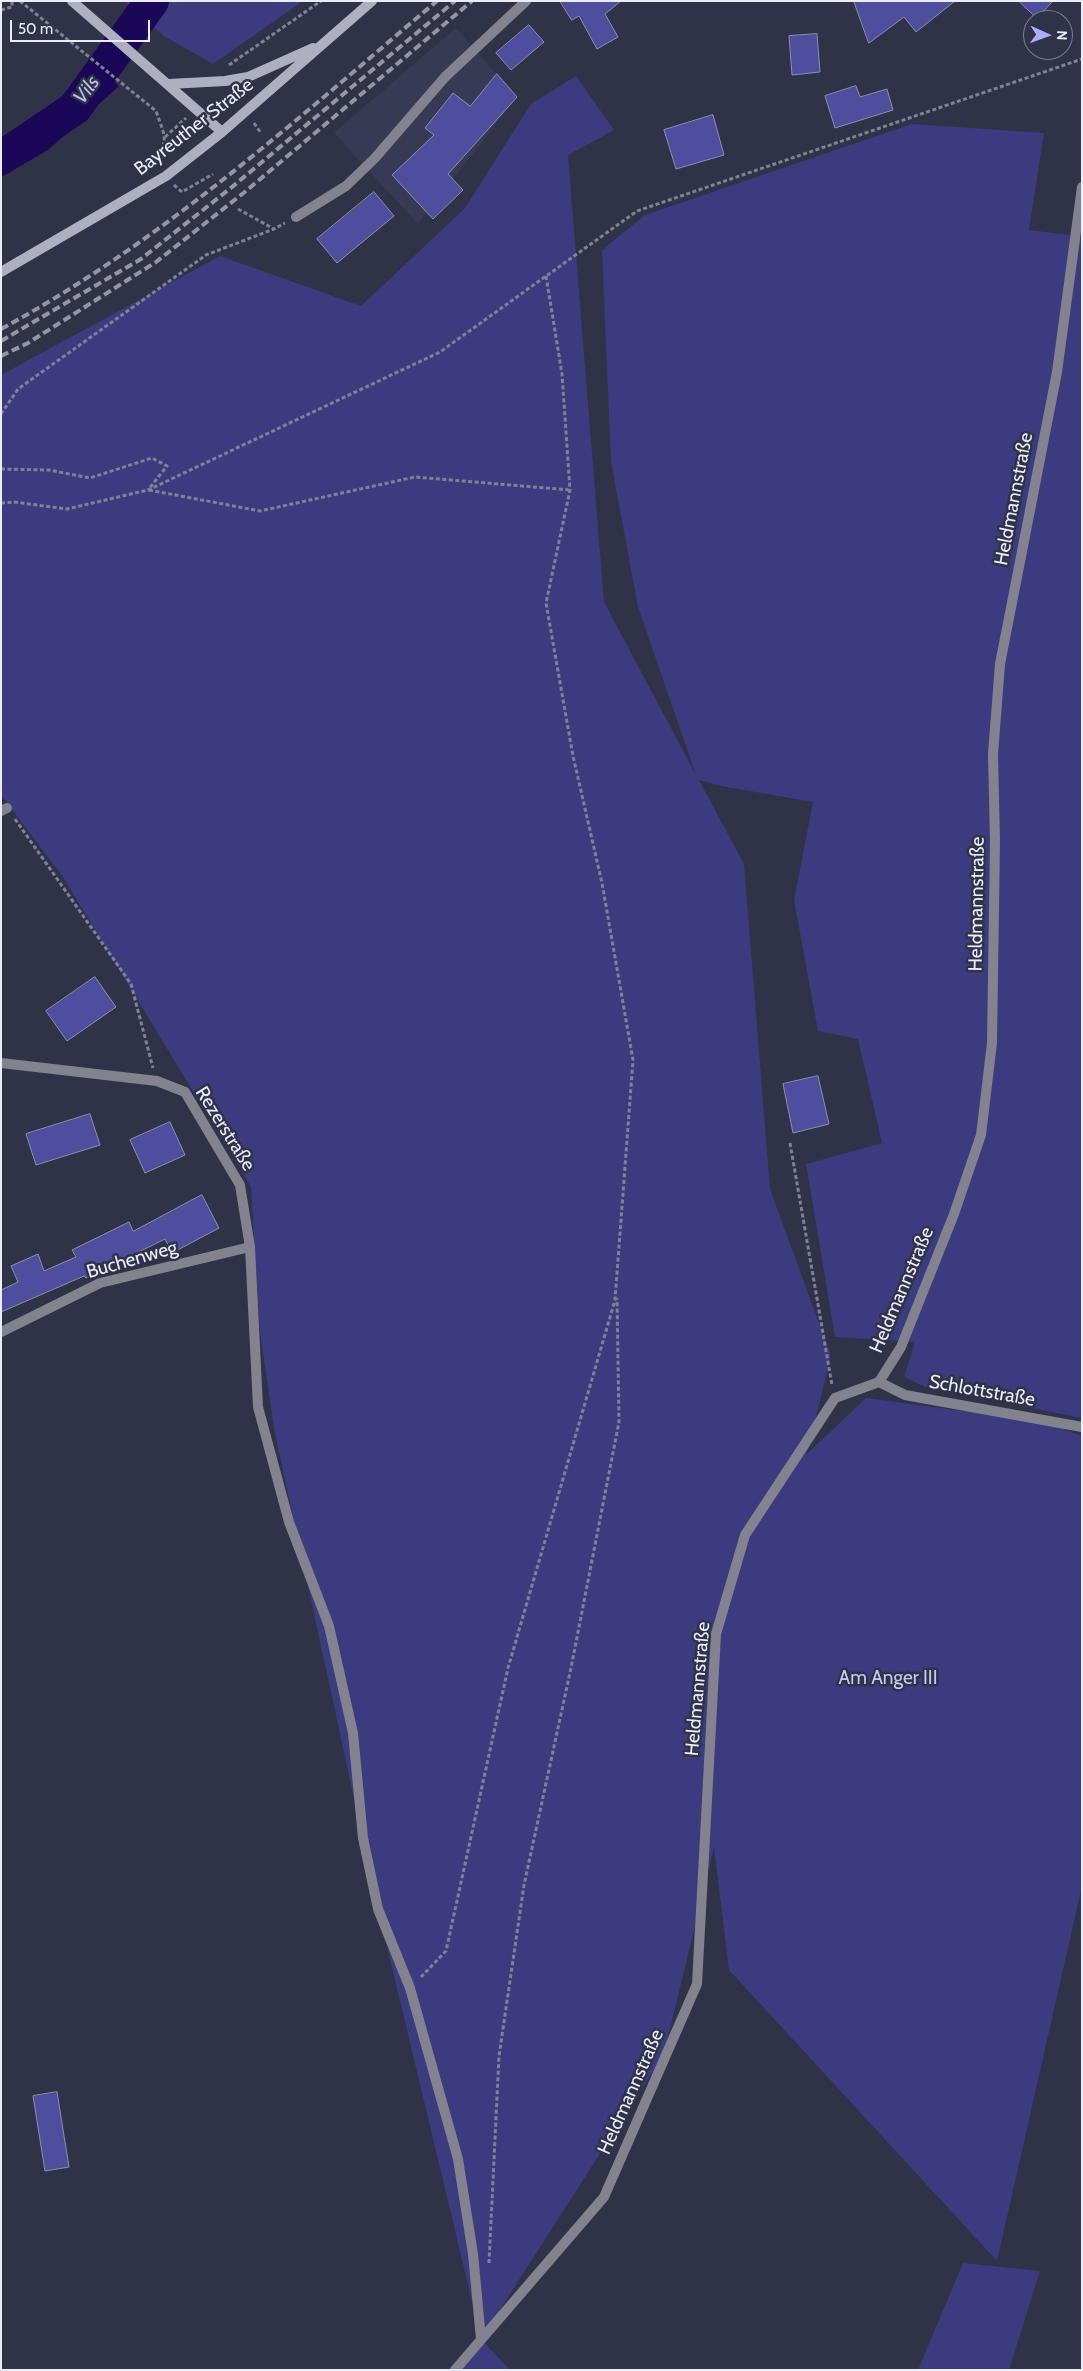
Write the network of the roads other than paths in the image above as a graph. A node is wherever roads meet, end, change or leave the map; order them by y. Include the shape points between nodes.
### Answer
1 (72, 1) edge
2 (372, 1) edge
3 (526, 1) edge
4 (323, 44) junction
5 (169, 84) junction
6 (222, 132) junction
7 (1082, 188) edge
8 (296, 217) dead end
9 (1, 272) edge
10 (1, 1063) edge
11 (250, 1247) junction
12 (1, 1332) edge
13 (878, 1382) junction
14 (1082, 1426) edge
15 (481, 2339) junction
16 (455, 2370) edge

1 - 5 main road
2 - 4 main road, Bayreuther Straße
3 - 8 street via 445,77 375,158 346,186
4 - 5 main road, Bayreuther Straße via 248,77
4 - 6 main road, Bayreuther Straße
5 - 6 main road
6 - 9 main road, Bayreuther Straße via 166,176
7 - 13 street, Heldmannstraße via 1057,372 1000,664 993,754 992,1043 981,1135 954,1214 901,1347
10 - 11 street, Rezerstraße via 157,1081 185,1092 240,1185
11 - 12 street, Buchenweg via 100,1284
11 - 15 street, Rezerstraße via 258,1407 289,1522 329,1626 353,1733 363,1838 378,1909 410,1988 458,2159 473,2254
13 - 14 street, Schlottstraße via 905,1395
13 - 15 street, Heldmannstraße via 835,1398 745,1535 716,1634 697,1984 604,2197
15 - 16 street, Heldmannstraße

